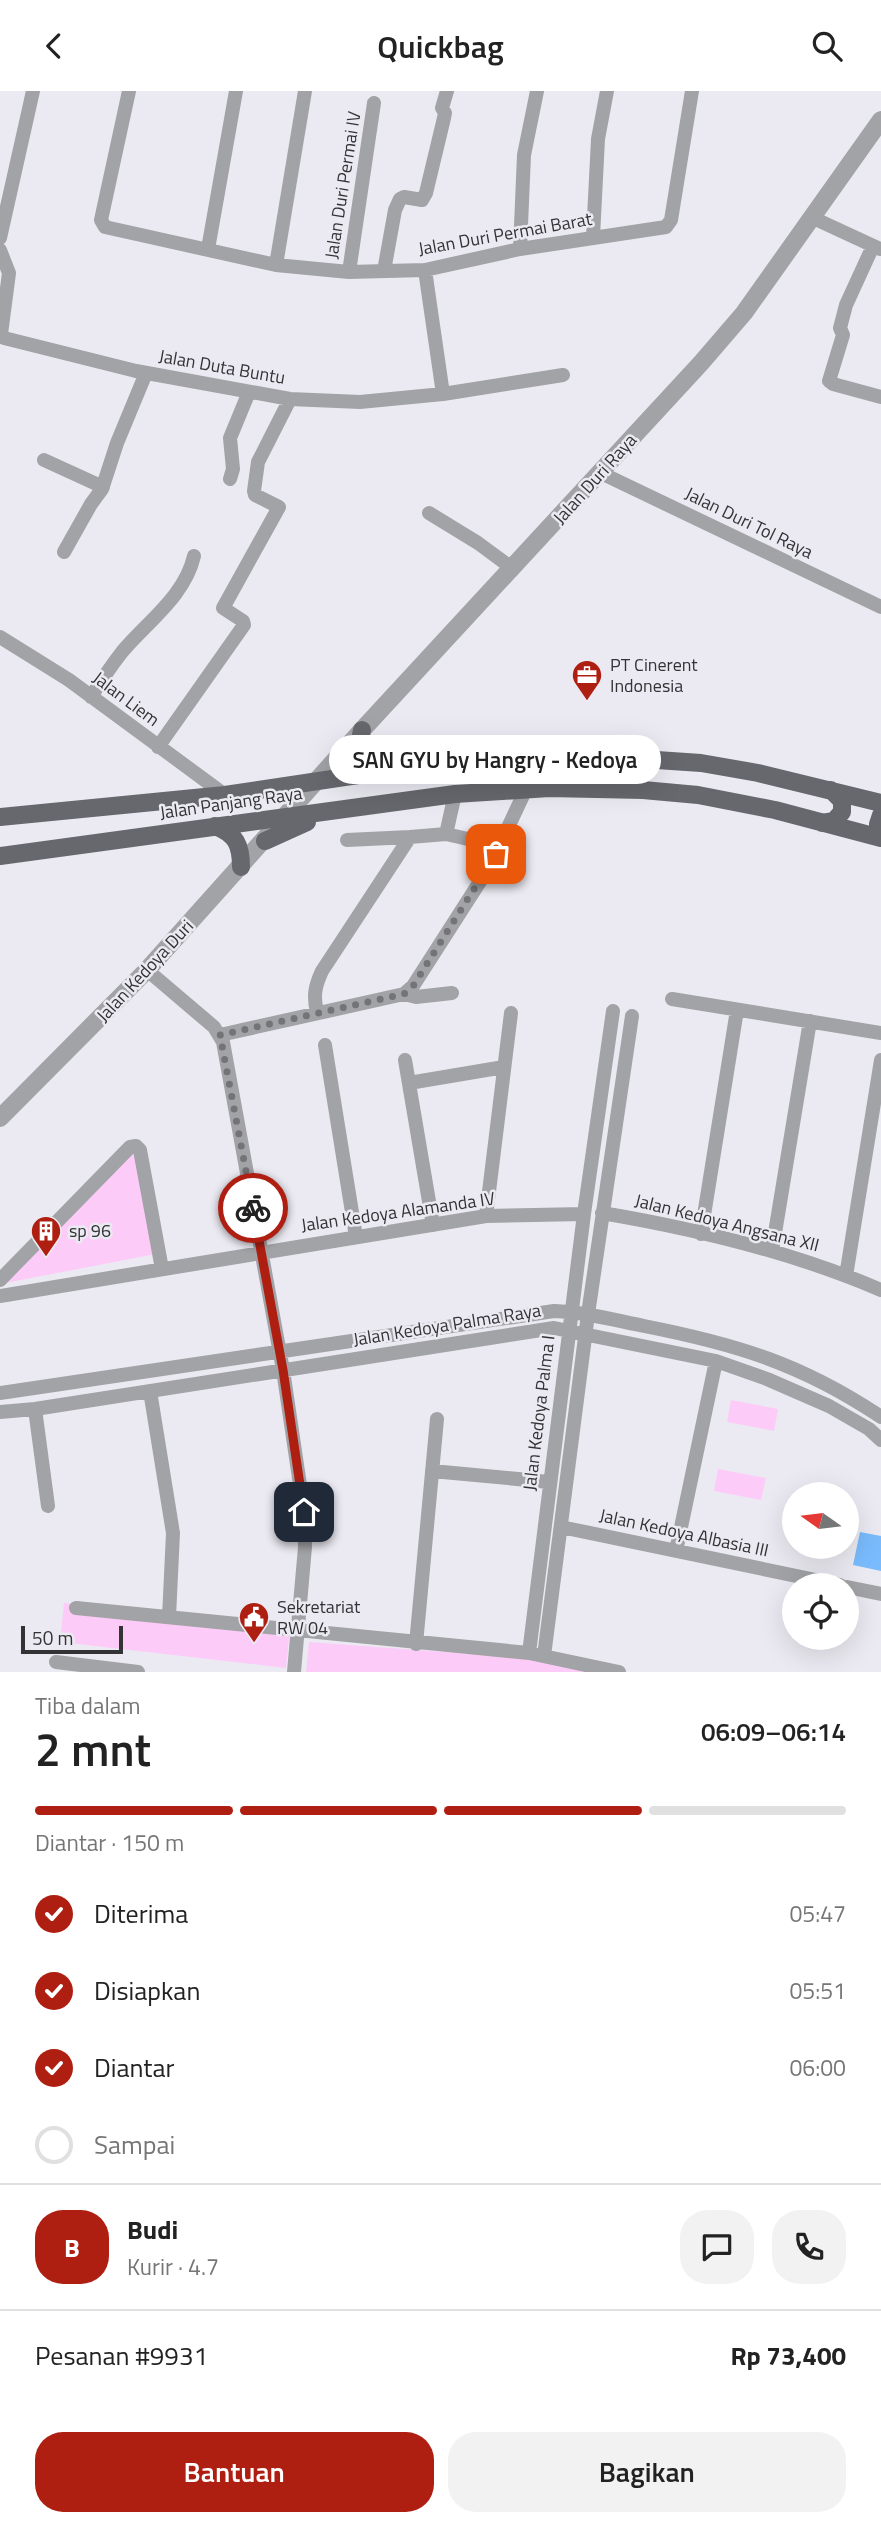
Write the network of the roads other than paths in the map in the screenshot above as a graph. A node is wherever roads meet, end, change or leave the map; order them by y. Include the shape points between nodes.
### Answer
1 (33, 91) edge
2 (130, 91) edge
3 (236, 91) edge
4 (305, 91) edge
5 (447, 91) edge
6 (537, 91) edge
7 (607, 91) edge
8 (692, 91) edge
9 (374, 103) dead end
10 (881, 120) edge
11 (811, 218) junction
12 (593, 237) junction
13 (0, 238) edge
14 (877, 248) edge
15 (208, 249) junction
16 (520, 249) junction
17 (0, 250) edge
18 (276, 265) junction
19 (425, 270) junction
20 (384, 271) junction
21 (349, 272) junction
22 (1, 334) edge
23 (146, 373) junction
24 (563, 375) dead end
25 (249, 392) junction
26 (443, 394) junction
27 (881, 397) edge
28 (290, 399) junction
29 (44, 460) dead end
30 (601, 473) junction
31 (230, 479) dead end
32 (103, 487) junction
33 (429, 513) dead end
34 (64, 552) dead end
35 (194, 556) dead end
36 (513, 569) junction
37 (881, 607) edge
38 (0, 637) edge
39 (91, 697) junction
40 (362, 730) junction
41 (158, 747) junction
42 (372, 774) junction
43 (316, 783) junction
44 (526, 789) junction
45 (831, 790) junction
46 (455, 793) junction
47 (225, 795) junction
48 (881, 803) edge
49 (346, 808) junction
50 (3, 814) edge
51 (881, 815) edge
52 (285, 818) junction
53 (821, 823) junction
54 (215, 826) junction
55 (446, 834) junction
56 (881, 836) edge
57 (410, 837) junction
58 (347, 840) dead end
59 (265, 841) junction
60 (496, 854) junction
61 (0, 856) edge
62 (242, 867) junction
63 (147, 970) junction
64 (452, 993) dead end
65 (404, 994) junction
66 (673, 999) dead end
67 (737, 1010) junction
68 (613, 1011) dead end
69 (317, 1012) junction
70 (511, 1013) dead end
71 (632, 1016) dead end
72 (810, 1021) junction
73 (881, 1033) edge
74 (220, 1035) junction
75 (325, 1045) dead end
76 (405, 1060) dead end
77 (881, 1060) edge
78 (504, 1067) junction
79 (409, 1083) junction
80 (598, 1114) junction
81 (617, 1117) junction
82 (0, 1118) edge
83 (602, 1213) junction
84 (584, 1214) junction
85 (486, 1216) junction
86 (433, 1225) junction
87 (701, 1234) junction
88 (356, 1237) junction
89 (772, 1251) junction
90 (261, 1252) junction
91 (162, 1269) junction
92 (846, 1276) junction
93 (0, 1280) edge
94 (881, 1290) edge
95 (0, 1296) edge
96 (571, 1312) junction
97 (588, 1314) junction
98 (569, 1329) junction
99 (586, 1333) junction
100 (279, 1352) junction
101 (716, 1361) junction
102 (283, 1370) junction
103 (150, 1391) junction
104 (0, 1393) edge
105 (35, 1409) junction
106 (0, 1412) edge
107 (881, 1417) edge
108 (437, 1419) dead end
109 (881, 1440) edge
110 (432, 1471) junction
111 (549, 1482) junction
112 (48, 1506) dead end
113 (561, 1527) junction
114 (676, 1551) junction
115 (782, 1573) edge
116 (859, 1589) edge
117 (881, 1594) edge
118 (76, 1608) dead end
119 (169, 1618) junction
120 (299, 1631) junction
121 (416, 1644) junction
122 (529, 1653) junction
123 (544, 1656) junction
124 (56, 1662) dead end
125 (138, 1672) edge
126 (294, 1672) edge
127 (619, 1672) edge

1 - 13 street
2 - 15 street, Jalan Duri Permai Barat via 101,224
3 - 15 street
4 - 18 street
5 - 20 street via 426,193 422,200 400,199
6 - 16 street via 524,155
7 - 12 street via 598,139
8 - 12 street, Jalan Duri Permai Barat via 669,225
9 - 21 street, Jalan Duri Permai IV
10 - 11 street, Jalan Duri Raya
11 - 14 street
11 - 30 street, Jalan Duri Raya via 744,313
12 - 16 street, Jalan Duri Permai Barat
14 - 27 street via 846,305 840,328 843,335 829,381
15 - 18 street, Jalan Duri Permai Barat
16 - 19 street, Jalan Duri Permai Barat
17 - 22 street via 9,273
18 - 21 street, Jalan Duri Permai Barat
19 - 20 street, Jalan Duri Permai Barat
19 - 26 street
20 - 21 street, Jalan Duri Permai Barat
22 - 23 street, Jalan Duta Buntu via 9,341
23 - 25 street, Jalan Duta Buntu
23 - 32 street
24 - 26 street, Jalan Duta Buntu
25 - 28 street, Jalan Duta Buntu
25 - 31 street via 230,438
26 - 28 street, Jalan Duta Buntu via 360,402
28 - 41 street via 258,462 254,491 279,507 223,606 244,625
29 - 32 street
30 - 36 street, Jalan Duri Raya
30 - 37 street, Jalan Duri Tol Raya
32 - 34 street
33 - 36 street
35 - 39 street via 173,597 123,651
36 - 40 street, Jalan Duri Raya
38 - 39 street, Jalan Liem
39 - 41 street, Jalan Liem
40 - 42 main road via 357,756
40 - 43 street, Jalan Duri Raya
41 - 47 street, Jalan Liem
42 - 43 main road, Jalan Panjang Raya
42 - 45 main road, Jalan Panjang Raya via 465,759 568,754 701,763
43 - 47 main road, Jalan Panjang Raya
43 - 52 street, Jalan Duri Raya
44 - 46 main road, Jalan Panjang Raya
44 - 53 main road, Jalan Panjang Raya via 676,792
44 - 60 street
45 - 48 main road, Jalan Panjang Raya
45 - 53 main road via 842,801 842,812 834,821
46 - 49 main road, Jalan Panjang Raya
46 - 55 street
47 - 50 main road, Jalan Panjang Raya
49 - 52 main road, Jalan Panjang Raya
49 - 59 main road
51 - 56 main road
52 - 54 main road, Jalan Panjang Raya
52 - 59 street, Jalan Kedoya Duri
53 - 56 main road, Jalan Panjang Raya
54 - 61 main road, Jalan Panjang Raya
54 - 62 main road via 237,841
55 - 57 street
55 - 60 street via 468,839
57 - 58 street
57 - 69 street via 322,971 315,986
59 - 62 street, Jalan Kedoya Duri
60 - 65 street
62 - 63 street, Jalan Kedoya Duri
63 - 74 street
63 - 82 street, Jalan Kedoya Duri
64 - 65 street
65 - 69 street
66 - 67 street
67 - 72 street
67 - 87 street
68 - 80 street, Jalan Kedoya Palma I
69 - 74 street
70 - 78 street
71 - 81 street, Jalan Kedoya Palma I
72 - 73 street
72 - 89 street
74 - 90 street
75 - 88 street
76 - 79 street
77 - 92 street
78 - 79 street
78 - 85 street
79 - 86 street
80 - 81 street
80 - 84 street, Jalan Kedoya Palma I
81 - 83 street, Jalan Kedoya Palma I
83 - 87 street, Jalan Kedoya Angsana XII
83 - 97 street, Jalan Kedoya Palma I
84 - 85 street, Jalan Kedoya Alamanda IV
84 - 96 street, Jalan Kedoya Palma I
85 - 86 street, Jalan Kedoya Alamanda IV
86 - 88 street, Jalan Kedoya Alamanda IV
87 - 89 street, Jalan Kedoya Angsana XII
88 - 90 street, Jalan Kedoya Alamanda IV
89 - 92 street, Jalan Kedoya Angsana XII
90 - 91 street, Jalan Kedoya Alamanda IV
90 - 100 street
91 - 93 street via 136,1146
91 - 95 street, Jalan Kedoya Alamanda IV
92 - 94 street, Jalan Kedoya Angsana XII
96 - 97 street, Jalan Kedoya Palma Raya
96 - 98 street, Jalan Kedoya Palma I
96 - 100 street, Jalan Kedoya Palma Raya via 538,1312
97 - 99 street, Jalan Kedoya Palma I
97 - 107 street, Jalan Kedoya Palma Raya via 709,1339 772,1359 818,1379
98 - 99 street, Jalan Kedoya Palma Raya
98 - 102 street, Jalan Kedoya Palma Raya via 539,1329
98 - 111 street, Jalan Kedoya Palma I
99 - 101 street, Jalan Kedoya Palma Raya
99 - 113 street, Jalan Kedoya Palma I
100 - 102 street
100 - 104 street, Jalan Kedoya Palma Raya
101 - 109 street, Jalan Kedoya Palma Raya via 829,1406
101 - 114 street
102 - 103 street, Jalan Kedoya Palma Raya
102 - 120 street via 304,1512
103 - 105 street, Jalan Kedoya Palma Raya
103 - 119 street via 173,1533
105 - 106 street, Jalan Kedoya Palma Raya
105 - 112 street
108 - 110 street
110 - 111 street
110 - 121 street
111 - 122 street, Jalan Kedoya Palma I
113 - 114 street, Jalan Kedoya Albasia III
113 - 123 street, Jalan Kedoya Palma I
114 - 115 street, Jalan Kedoya Albasia III
116 - 117 street
118 - 119 street
119 - 120 street
120 - 121 street
120 - 126 street
121 - 122 street
122 - 123 street
123 - 127 street
124 - 125 street

